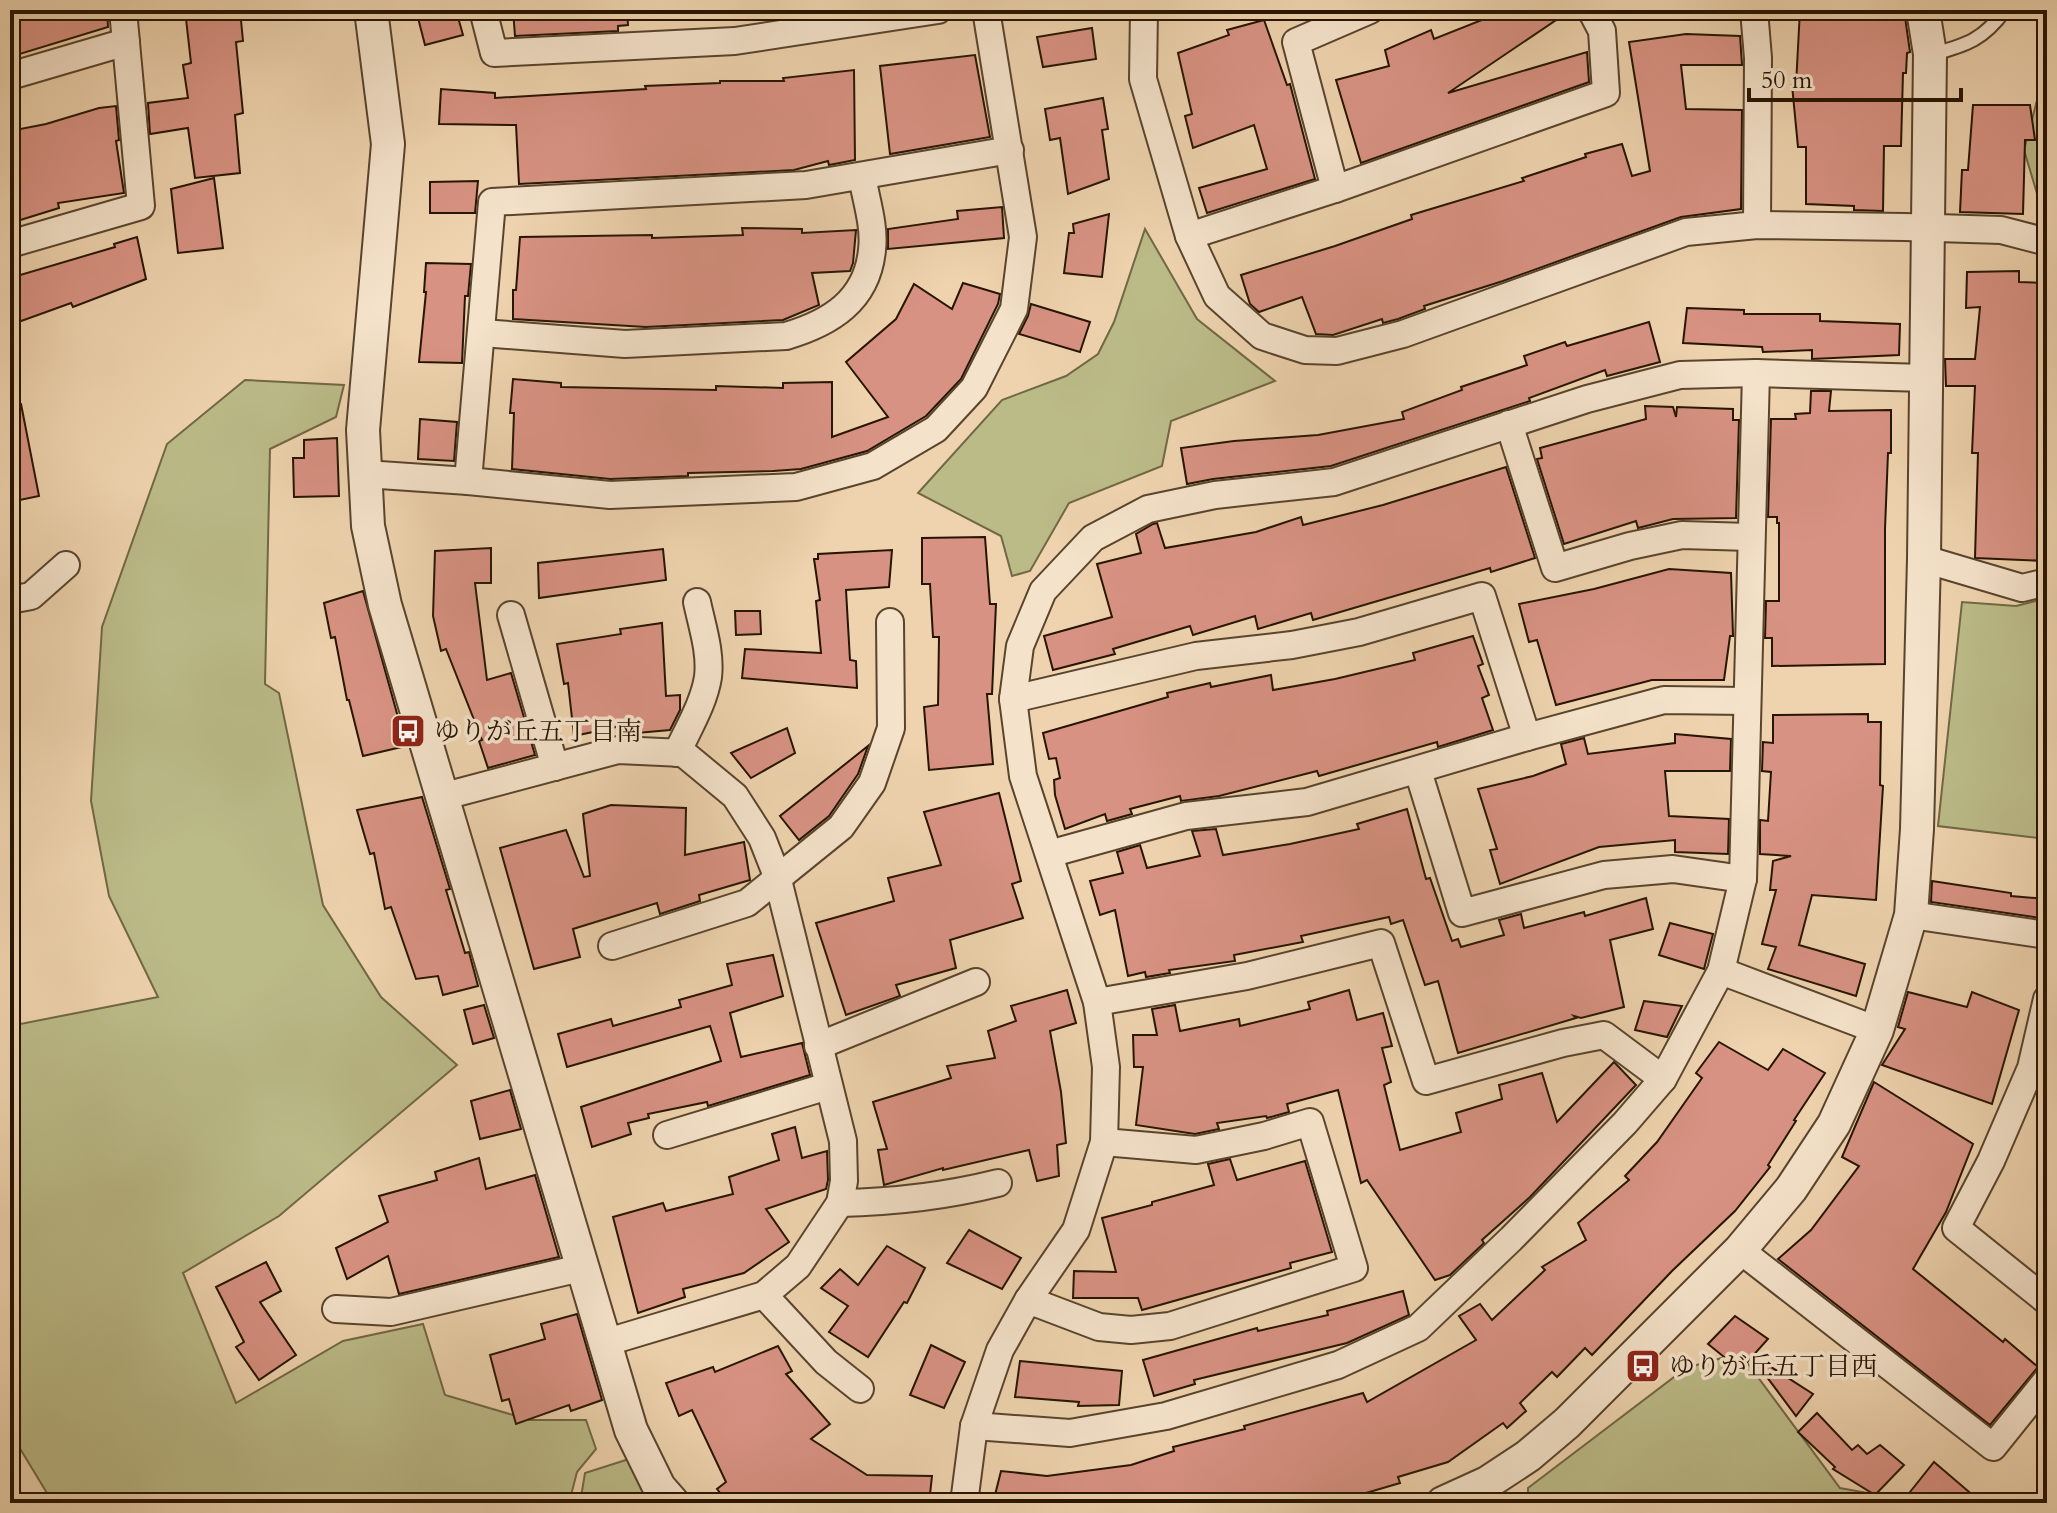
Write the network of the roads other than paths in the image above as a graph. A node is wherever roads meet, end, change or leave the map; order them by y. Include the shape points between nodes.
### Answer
1 (123, 10) edge
2 (371, 10) edge
3 (483, 10) edge
4 (938, 10) edge
5 (986, 10) edge
6 (1144, 10) edge
7 (1370, 10) edge
8 (1591, 10) edge
9 (1754, 10) edge
10 (1923, 10) edge
11 (2005, 10) edge
12 (835, 18) edge
13 (126, 42) junction
14 (1930, 54) junction
15 (10, 76) edge
16 (1010, 150) junction
17 (862, 176) junction
18 (1335, 189) junction
19 (1757, 225) junction
20 (1927, 229) junction
21 (1189, 236) junction
22 (2047, 242) edge
23 (10, 244) edge
24 (482, 333) junction
25 (1756, 373) junction
26 (1925, 378) junction
27 (1509, 424) junction
28 (365, 474) junction
29 (468, 481) junction
30 (1750, 537) junction
31 (1924, 559) junction
32 (66, 565) dead end
33 (2047, 582) edge
34 (10, 600) edge
35 (697, 602) dead end
36 (511, 615) dead end
37 (890, 622) dead end
38 (1013, 699) junction
39 (1746, 701) junction
40 (1527, 737) junction
41 (677, 753) junction
42 (555, 767) junction
43 (1418, 771) junction
44 (441, 797) junction
45 (1049, 854) junction
46 (777, 876) junction
47 (1743, 879) junction
48 (1911, 915) junction
49 (2047, 935) edge
50 (612, 946) dead end
51 (1721, 971) junction
52 (976, 982) dead end
53 (2047, 999) edge
54 (1097, 1002) junction
55 (1877, 1030) junction
56 (818, 1046) junction
57 (1663, 1079) junction
58 (828, 1086) junction
59 (667, 1135) dead end
60 (1104, 1142) junction
61 (998, 1183) dead end
62 (840, 1203) junction
63 (1740, 1250) junction
64 (581, 1268) junction
65 (764, 1295) junction
66 (1028, 1300) junction
67 (2047, 1301) edge
68 (336, 1309) dead end
69 (604, 1343) junction
70 (2047, 1380) edge
71 (860, 1389) dead end
72 (974, 1426) junction
73 (1493, 1493) edge
74 (673, 1503) edge
75 (964, 1503) edge
76 (1443, 1503) edge

1 - 13 street
2 - 28 street via 388,144 363,430
3 - 12 street via 494,53 735,41
4 - 12 street
5 - 16 street
6 - 21 street via 1143,79
7 - 18 street via 1296,42
8 - 18 street via 1602,31 1606,93
9 - 19 street
10 - 14 street
11 - 14 lane via 1991,30 1964,46
13 - 15 street
13 - 23 street via 141,206
14 - 20 street
16 - 17 street
16 - 29 street via 1023,237 1014,309 974,388 936,429 873,466 796,487 610,495
17 - 24 street via 806,185 492,202
17 - 24 street via 872,252 859,290 838,314 811,329 786,336 625,344
18 - 21 street
19 - 20 street
19 - 21 street via 1686,232 1403,334 1337,351 1305,350 1262,336 1217,296
20 - 22 street via 2001,230
20 - 26 street
24 - 29 street
25 - 26 street
25 - 27 street via 1680,375
25 - 30 street
26 - 31 street
27 - 30 street via 1555,568 1682,535
27 - 38 street via 1334,482 1215,495 1148,509 1093,538 1043,591 1020,646
28 - 29 street
28 - 44 street via 368,526 385,605
30 - 39 street
31 - 33 street via 2022,588
31 - 48 street
32 - 34 street via 31,596
35 - 41 street via 708,676
36 - 42 street
37 - 46 street via 891,728 872,783 841,827
38 - 40 street via 1196,656 1359,632 1482,596
38 - 45 street via 1023,776
39 - 40 street via 1664,700
39 - 47 street
40 - 43 street
41 - 42 street via 618,750
41 - 46 street via 735,796 762,838
42 - 44 street
43 - 45 street via 1307,802 1186,816
43 - 47 street via 1462,913 1604,875 1673,869
44 - 64 street
45 - 54 street
46 - 50 street via 747,903
46 - 56 street
47 - 51 street
48 - 49 street
48 - 55 street
51 - 55 street
51 - 57 street
52 - 56 street
53 - 67 street via 2031,1068 1956,1228
54 - 57 street via 1247,976 1381,943 1426,1081 1604,1035
54 - 60 street via 1106,1067
55 - 63 street via 1834,1124 1791,1189
56 - 58 street
57 - 72 street via 1418,1328 1338,1365 1166,1416 1070,1433
58 - 59 street
58 - 62 street via 843,1141
60 - 66 street via 1076,1230
60 - 66 street via 1196,1150 1310,1122 1354,1268 1170,1326 1144,1329 1099,1327
61 - 62 street via 954,1194
62 - 65 street via 798,1266
63 - 70 street via 1993,1447
63 - 73 street
64 - 68 street via 391,1312
64 - 69 street
65 - 69 street
65 - 71 street via 826,1362
66 - 72 street via 1000,1350
69 - 74 street via 631,1430 659,1487
72 - 75 street
73 - 76 street

